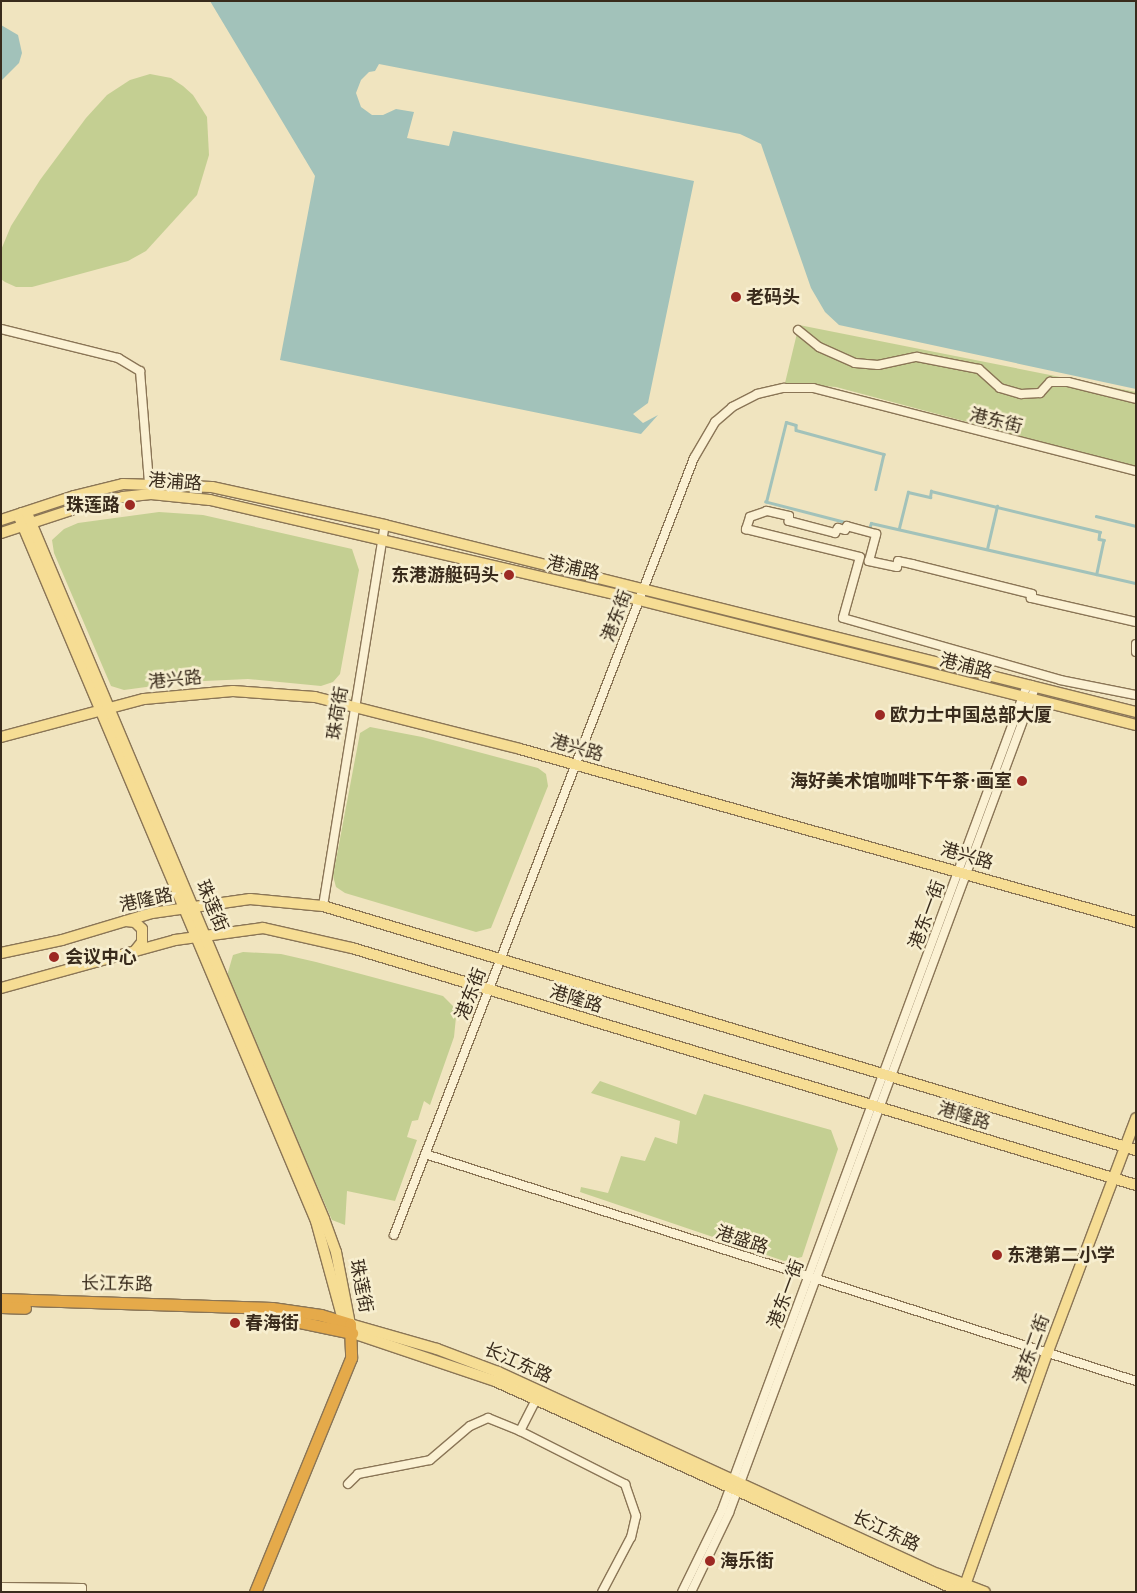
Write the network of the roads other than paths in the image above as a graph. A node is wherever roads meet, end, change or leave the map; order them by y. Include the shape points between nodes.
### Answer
1 (1, 329) edge
2 (798, 330) dead end
3 (1136, 399) edge
4 (1136, 471) edge
5 (149, 483) junction
6 (22, 513) junction
7 (1, 520) edge
8 (27, 524) junction
9 (385, 525) junction
10 (1, 533) edge
11 (382, 538) junction
12 (643, 588) junction
13 (638, 600) junction
14 (1136, 622) edge
15 (1136, 644) edge
16 (1136, 652) edge
17 (1031, 686) junction
18 (1136, 695) edge
19 (1027, 698) junction
20 (354, 706) junction
21 (105, 708) junction
22 (1136, 712) edge
23 (1136, 725) edge
24 (1, 737) edge
25 (577, 765) junction
26 (963, 872) junction
27 (323, 906) junction
28 (189, 908) junction
29 (125, 920) junction
30 (1136, 922) edge
31 (201, 936) junction
32 (135, 951) junction
33 (1, 954) edge
34 (501, 958) junction
35 (1, 988) edge
36 (488, 989) junction
37 (888, 1074) junction
38 (876, 1106) junction
39 (1136, 1118) edge
40 (1125, 1146) junction
41 (1136, 1150) edge
42 (425, 1154) junction
43 (1114, 1178) junction
44 (1136, 1185) edge
45 (394, 1235) dead end
46 (812, 1279) junction
47 (1, 1299) edge
48 (1, 1307) edge
49 (348, 1326) junction
50 (1047, 1354) junction
51 (1136, 1381) edge
52 (536, 1399) junction
53 (520, 1431) junction
54 (348, 1484) dead end
55 (736, 1486) junction
56 (1, 1587) edge
57 (963, 1589) edge
58 (82, 1592) edge
59 (255, 1592) edge
60 (602, 1592) edge
61 (682, 1592) edge
62 (691, 1592) edge
63 (985, 1592) edge

1 - 5 street via 118,358 140,371
2 - 3 street via 819,347 855,363 878,365 917,356 979,369 1000,388 1021,394 1040,393 1050,382 1068,382
4 - 12 street, 港东街 via 813,388 784,388 757,394 732,407 703,439
5 - 6 main road, 港浦路 via 100,488
5 - 9 main road, 港浦路 via 212,487
6 - 7 main road, 港浦路
6 - 8 main road, 珠莲街 via 19,517
8 - 10 main road, 港浦路
8 - 11 main road, 港浦路 via 93,503 151,494 210,500
8 - 21 main road, 珠莲街
9 - 11 street, 珠荷街
9 - 12 main road, 港浦路
11 - 13 main road, 港浦路
11 - 20 street, 珠荷街
12 - 13 street, 港东街
12 - 17 main road, 港浦路
13 - 19 main road, 港浦路
13 - 25 street, 港东街
14 - 18 street via 1031,598 1032,594 912,564 898,561 897,567 869,561 876,534 847,526 835,532 789,521 789,516 767,511 750,517 746,529 860,557 843,618 1060,680
15 - 16 street
17 - 19 street, 港东一街 via 1027,685
17 - 22 main road, 港浦路
19 - 23 main road, 港浦路
19 - 26 street, 港东一街
20 - 21 main road, 港兴路 via 315,696 233,691 144,699
20 - 25 main road, 港兴路
20 - 27 street, 珠荷街
21 - 24 main road, 港兴路
21 - 28 main road, 珠莲街
25 - 26 main road, 港兴路
25 - 34 street, 港东街
26 - 30 main road, 港兴路
26 - 37 street, 港东一街
27 - 28 main road, 港隆路 via 250,899
27 - 34 main road, 港隆路
28 - 29 main road, 港隆路
28 - 31 main road, 珠莲街
29 - 32 main road via 135,922 142,929 142,942
29 - 33 main road, 港隆路
31 - 32 main road, 港隆路
31 - 36 main road, 港隆路 via 263,928 352,948
31 - 49 main road, 珠莲街 via 330,1234
32 - 35 main road, 港隆路
34 - 36 street, 港东街
34 - 37 main road, 港隆路
36 - 38 main road, 港隆路
36 - 42 street, 港东街
37 - 38 street, 港东一街
37 - 40 main road, 港隆路
38 - 43 main road, 港隆路
38 - 46 street, 港东一街
39 - 40 main road, 港东二街
40 - 41 main road, 港隆路
40 - 43 main road, 港东二街
42 - 45 street, 港东街
42 - 46 street, 港盛路
43 - 44 main road, 港隆路
43 - 50 main road, 港东二街
46 - 50 street, 港盛路
46 - 55 street, 港东一街
47 - 49 highway, 长江东路 via 245,1306 296,1311
48 - 49 highway, 长江东路 via 271,1316
49 - 52 main road, 长江东路 via 465,1368
49 - 55 main road, 长江东路 via 437,1349 498,1372
49 - 59 highway via 351,1358
50 - 51 street, 港盛路
50 - 57 main road, 港东二街
52 - 53 street
52 - 55 main road, 长江东路
53 - 54 street via 488,1418 470,1426 430,1460 358,1474
53 - 60 street via 625,1484 636,1516 630,1537
55 - 57 main road, 长江东路
55 - 61 street
55 - 62 street
56 - 58 street via 82,1588
57 - 63 main road, 长江东路

